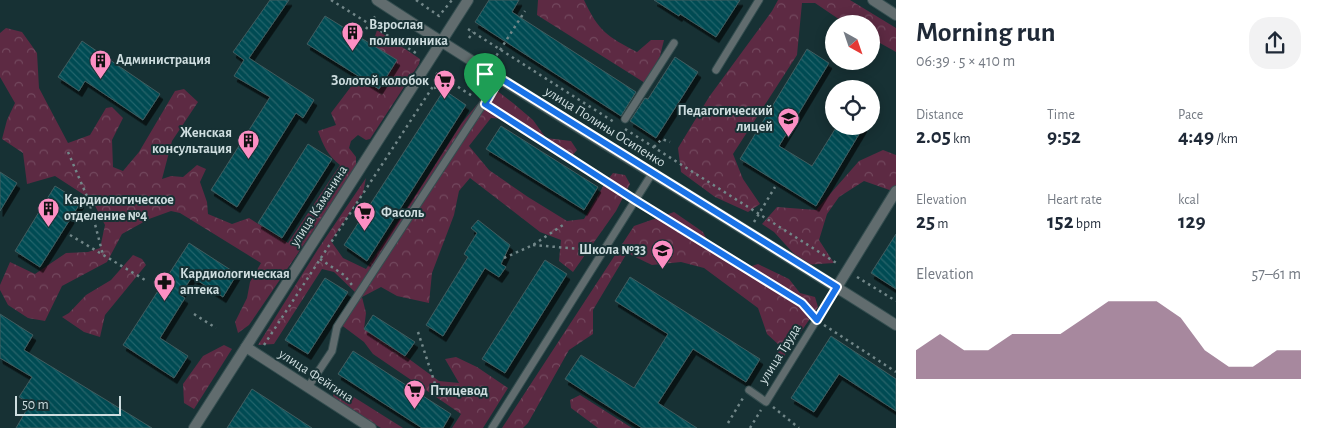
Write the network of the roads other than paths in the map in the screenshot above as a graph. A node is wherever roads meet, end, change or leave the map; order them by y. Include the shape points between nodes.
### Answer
1 (468, 0) edge
2 (759, 0) edge
3 (873, 0) edge
4 (380, 2) edge
5 (896, 15) edge
6 (441, 42) junction
7 (674, 43) dead end
8 (716, 70) dead end
9 (500, 78) junction
10 (625, 119) dead end
11 (653, 172) junction
12 (896, 191) edge
13 (837, 287) junction
14 (896, 325) edge
15 (242, 345) junction
16 (308, 387) junction
17 (749, 390) dead end
18 (194, 428) edge
19 (371, 428) edge
20 (492, 428) edge

1 - 6 street, улица Каманина
2 - 8 lane
3 - 5 street
4 - 6 street, улица Полины Осипенко
6 - 9 street, улица Полины Осипенко
6 - 15 street, улица Каманина
7 - 10 lane
9 - 11 street, улица Полины Осипенко
9 - 16 lane via 337,327 332,351
11 - 13 street, улица Полины Осипенко
11 - 20 lane
12 - 13 street, улица Труда
13 - 14 street, улица Полины Осипенко
13 - 17 lane, улица Труда via 766,402
15 - 16 street, улица Фейгина
15 - 18 street, улица Каманина
16 - 19 street, улица Фейгина

